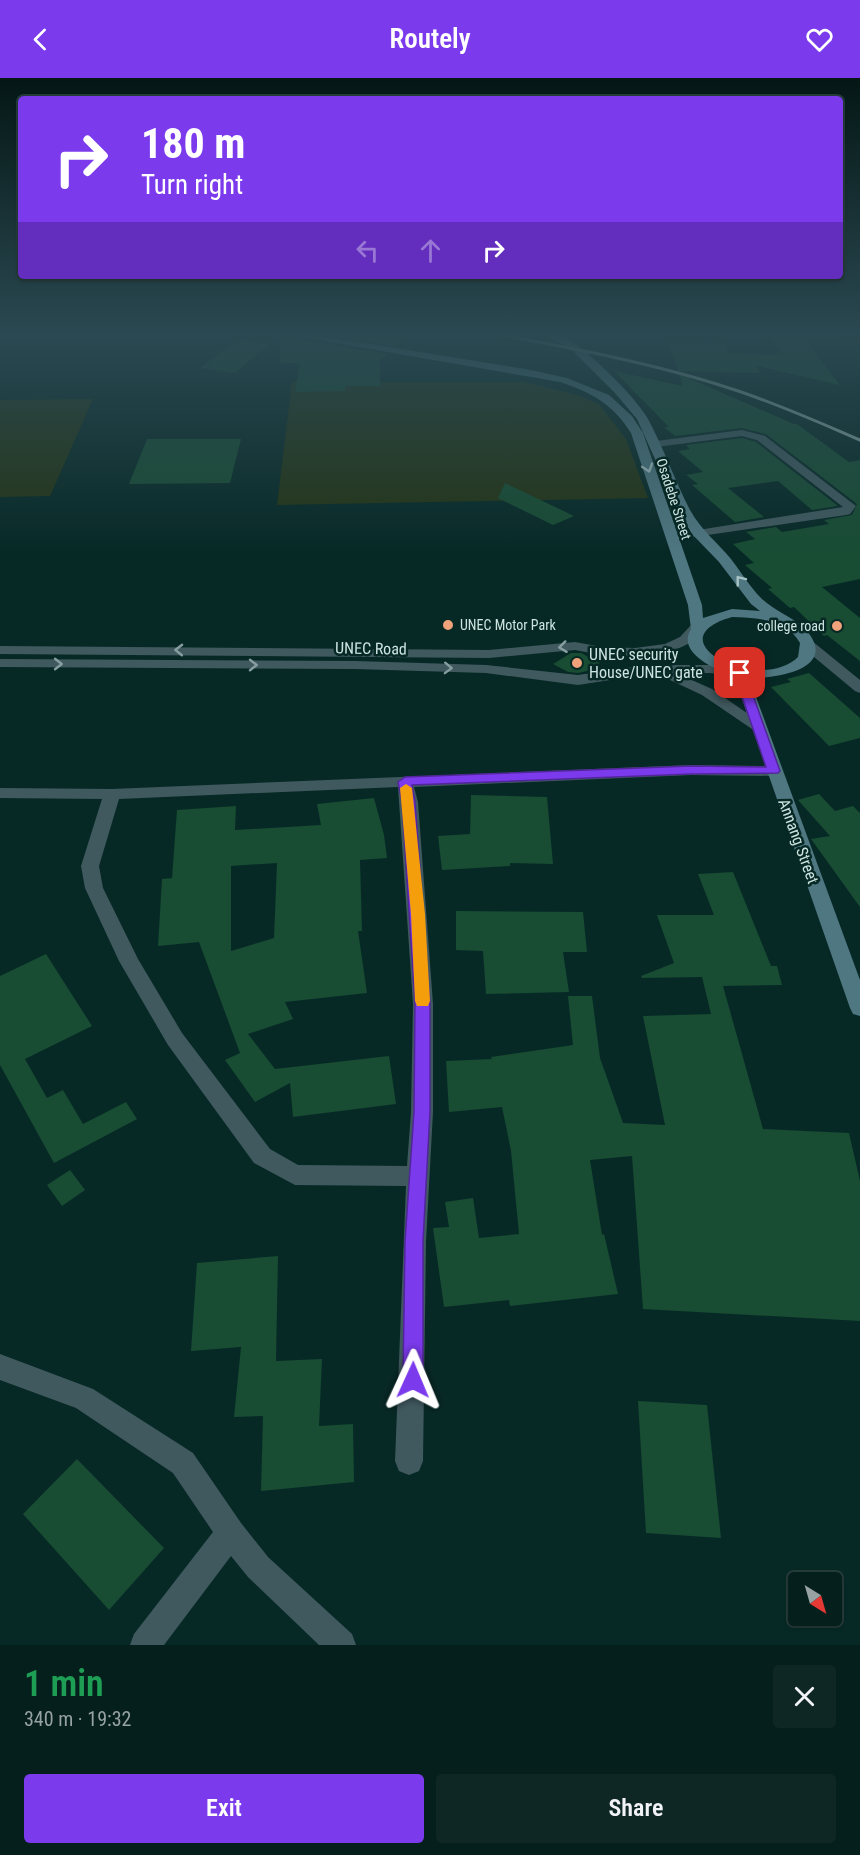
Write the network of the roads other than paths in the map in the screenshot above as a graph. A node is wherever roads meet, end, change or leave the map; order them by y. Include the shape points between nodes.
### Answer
1 (618, 406) edge
2 (632, 406) edge
3 (656, 444) junction
4 (698, 534) junction
5 (782, 621) junction
6 (697, 627) junction
7 (807, 644) junction
8 (0, 650) edge
9 (110, 650) junction
10 (0, 663) edge
11 (102, 664) junction
12 (648, 669) junction
13 (740, 673) junction
14 (860, 688) edge
15 (758, 726) junction
16 (774, 771) junction
17 (405, 782) junction
18 (0, 793) edge
19 (112, 794) junction
20 (860, 1008) edge
21 (417, 1176) junction
22 (0, 1367) edge
23 (409, 1461) dead end
24 (231, 1533) junction
25 (144, 1645) edge
26 (341, 1645) edge

1 -> 6 main road, Osadebe Street via 637,433 695,605
2 - 3 main road, Osadebe Street
3 - 4 main road, Osadebe Street
3 - 4 street, Osadebe Street via 742,433 754,435 850,506 846,511
5 -> 4 main road, Osadebe Street via 756,601
5 - 6 main road via 732,613 717,615
5 - 7 main road, Osadebe Street via 795,628
6 -> 9 street, UNEC Road via 685,640 668,648 635,652 575,646 489,654
6 - 13 main road, Osadebe Street via 695,645 702,654
7 - 13 main road via 803,661 794,667 764,674
7 - 14 street
8 - 9 street, UNEC Road
9 - 11 street
10 -> 11 street, UNEC Road
11 -> 12 street, UNEC Road via 474,669 578,680
12 - 13 street, UNEC Road
12 - 15 street via 707,692
13 - 15 main road, Annang Street
15 - 16 main road, Annang Street
16 - 17 street via 691,770
16 - 20 main road, Annang Street
17 - 19 street
17 - 21 street via 423,1004
18 - 19 street
19 - 21 street via 90,866 94,888 129,961 174,1039 262,1156 295,1174
21 - 23 street
22 - 24 street via 84,1398 183,1463
24 - 25 street
24 - 26 street via 258,1567

